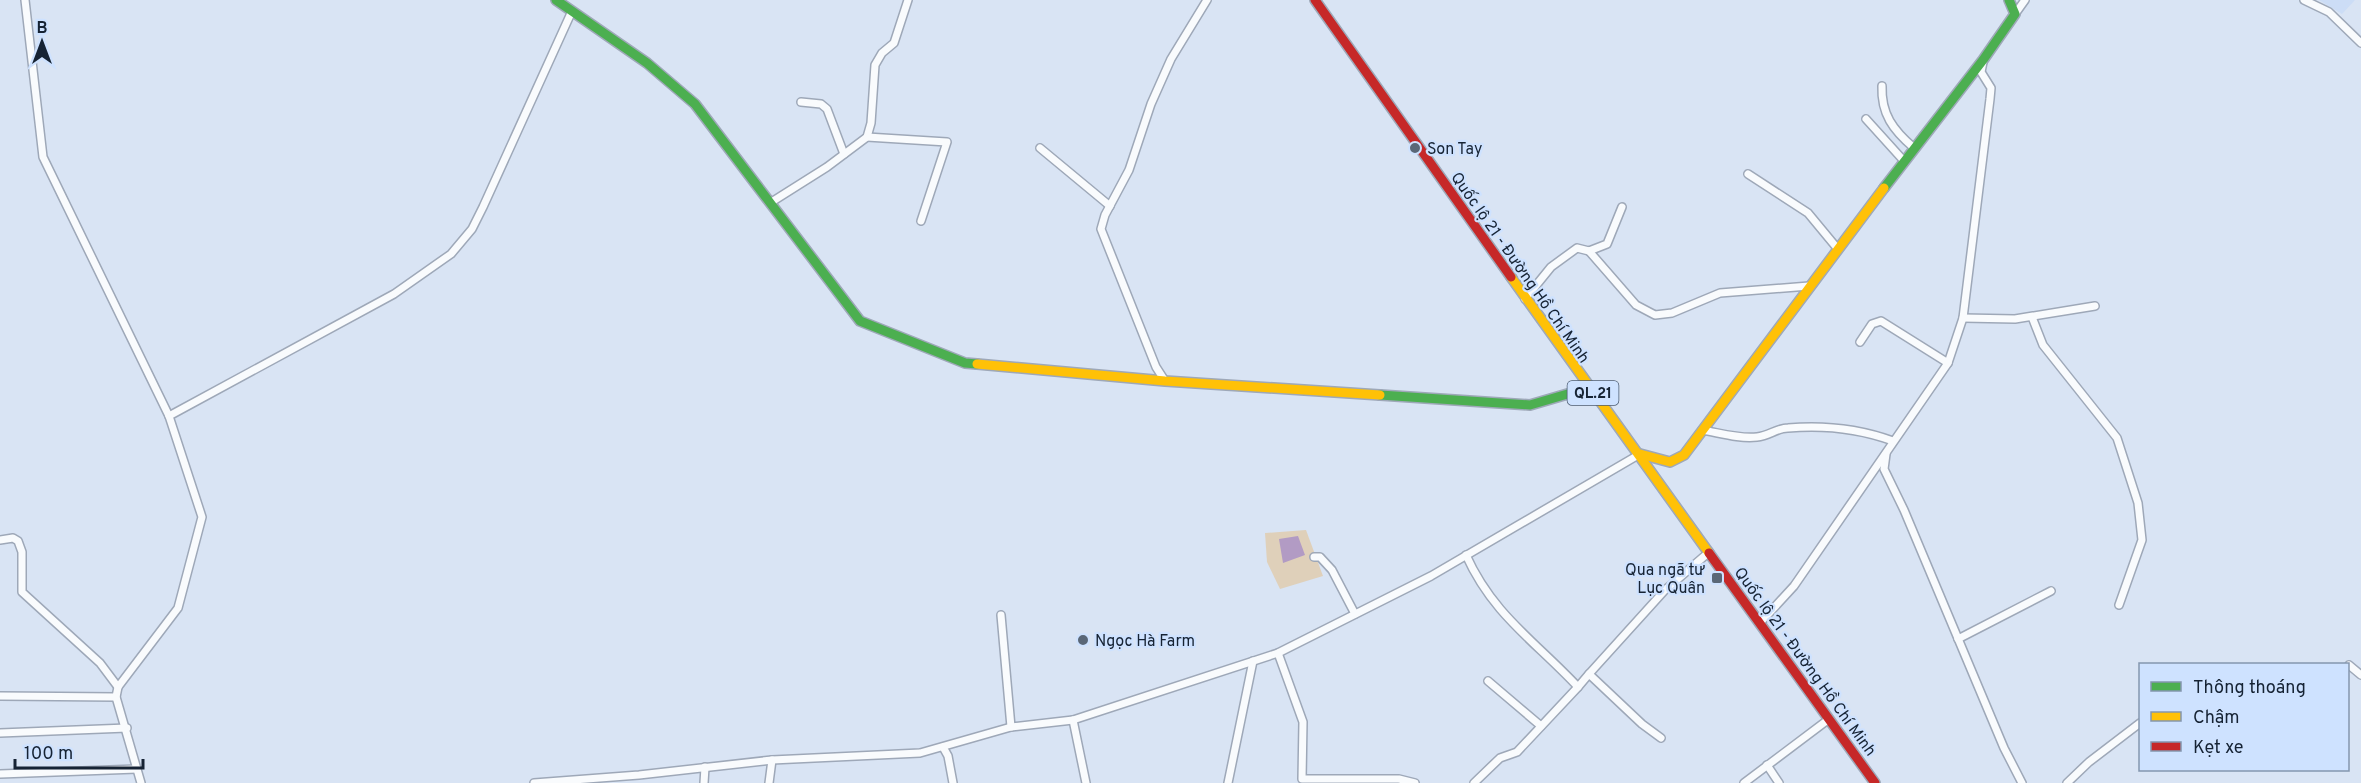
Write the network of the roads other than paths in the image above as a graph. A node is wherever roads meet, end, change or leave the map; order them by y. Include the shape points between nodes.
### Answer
1 (25, 0) edge
2 (556, 0) edge
3 (908, 0) edge
4 (1207, 0) edge
5 (1315, 0) edge
6 (2009, 0) edge
7 (2025, 0) edge
8 (2304, 0) edge
9 (572, 11) junction
10 (2015, 14) junction
11 (2361, 43) edge
12 (1983, 60) junction
13 (1881, 86) dead end
14 (801, 102) dead end
15 (1866, 120) dead end
16 (867, 137) junction
17 (1040, 148) dead end
18 (1914, 148) junction
19 (844, 154) junction
20 (1904, 161) junction
21 (1748, 174) dead end
22 (770, 203) junction
23 (1110, 206) junction
24 (1622, 207) dead end
25 (921, 221) dead end
26 (1837, 248) junction
27 (1589, 251) junction
28 (1809, 286) junction
29 (1525, 299) junction
30 (2096, 306) dead end
31 (2032, 316) junction
32 (1963, 318) junction
33 (1860, 342) dead end
34 (1948, 363) junction
35 (1165, 381) junction
36 (1588, 387) junction
37 (170, 416) junction
38 (1702, 430) junction
39 (1893, 441) junction
40 (1887, 451) junction
41 (1640, 454) junction
42 (0, 540) edge
43 (1708, 553) junction
44 (1467, 555) junction
45 (1314, 556) dead end
46 (2051, 591) dead end
47 (2119, 605) dead end
48 (1355, 614) junction
49 (1001, 615) dead end
50 (1760, 623) junction
51 (1958, 639) junction
52 (1278, 653) junction
53 (1253, 662) junction
54 (2349, 665) dead end
55 (1589, 674) junction
56 (2361, 675) edge
57 (1488, 681) dead end
58 (117, 687) junction
59 (1578, 687) junction
60 (0, 696) edge
61 (116, 696) junction
62 (1829, 719) junction
63 (1073, 720) junction
64 (2139, 724) edge
65 (1541, 726) junction
66 (1011, 727) junction
67 (126, 728) junction
68 (0, 733) edge
69 (1661, 738) dead end
70 (943, 747) junction
71 (772, 760) junction
72 (1767, 765) junction
73 (705, 768) junction
74 (137, 769) junction
75 (0, 774) edge
76 (600, 781) edge
77 (141, 783) edge
78 (534, 783) edge
79 (704, 783) edge
80 (769, 783) edge
81 (953, 783) edge
82 (1086, 783) edge
83 (1228, 783) edge
84 (1414, 783) edge
85 (1474, 783) edge
86 (1744, 783) edge
87 (1779, 783) edge
88 (1875, 783) edge
89 (2022, 783) edge
90 (2067, 783) edge

1 - 37 street via 44,157
2 - 9 main road
3 - 16 street via 894,43 875,65
4 - 23 street via 1171,59 1151,104 1130,170
5 - 29 main road, Quốc lộ 21 - Đường Hồ Chí Minh / QL.21
6 - 10 main road
7 - 10 street
8 - 11 street via 2329,12
9 - 22 main road via 647,63 695,104
9 - 37 street via 483,207 472,229 451,254 394,294
10 - 12 main road
12 - 18 main road
12 - 32 street via 1981,72 1991,87
13 - 18 street via 1886,118
14 - 19 street via 821,104 827,109
15 - 20 street
16 - 19 street
16 - 25 street via 947,142
17 - 23 street
18 - 20 main road
19 - 22 street
20 - 26 main road
21 - 26 street via 1808,213
22 - 35 main road via 860,321 965,363
23 - 35 street via 1101,229
24 - 27 street via 1607,244
26 - 28 main road
27 - 28 street via 1636,305 1655,315 1672,313 1720,293
27 - 29 street via 1577,248 1559,259
28 - 38 main road
29 - 36 main road, Quốc lộ 21 - Đường Hồ Chí Minh / QL.21
30 - 31 street
31 - 32 street via 2015,320
31 - 47 street via 2043,345 2117,438 2138,503 2142,540
32 - 34 street
33 - 34 street via 1872,324 1881,321
34 - 39 street
35 - 36 main road via 1530,405
36 - 41 main road, Quốc lộ 21 - Đường Hồ Chí Minh / QL.21
37 - 58 street via 202,517 178,608
38 - 39 street via 1750,438 1787,428 1833,428
38 - 41 main road via 1684,455 1670,462
39 - 40 street
40 - 50 street via 1794,585
40 - 51 street via 1884,469
41 - 43 main road, Quốc lộ 21 - Đường Hồ Chí Minh / QL.21
41 - 44 street
42 - 58 street via 13,538 20,546 21,586 26,597 100,663
43 - 50 main road, Quốc lộ 21 - Đường Hồ Chí Minh / QL.21
43 - 55 street via 1665,590
44 - 48 street
44 - 59 street via 1477,580 1494,604
45 - 48 street via 1332,570
46 - 51 street
48 - 52 street
49 - 66 street
50 - 62 main road, Quốc lộ 21 - Đường Hồ Chí Minh / QL.21
51 - 89 street
52 - 53 street
52 - 84 street via 1303,722 1302,779 1399,779
53 - 63 street
53 - 83 street
54 - 56 street
55 - 59 street
55 - 69 street
57 - 65 street
58 - 61 street
59 - 65 street
60 - 61 street
61 - 67 street
62 - 72 street
62 - 88 main road, Quốc lộ 21 - Đường Hồ Chí Minh / QL.21
63 - 66 street
63 - 82 street
64 - 90 street
65 - 85 street via 1517,752 1500,758
66 - 70 street
67 - 68 street
67 - 74 street
70 - 71 street via 920,753
70 - 81 street
71 - 73 street
71 - 80 street
72 - 86 street
72 - 87 street
73 - 76 street
73 - 79 street
74 - 75 street
74 - 77 street
76 - 78 street

